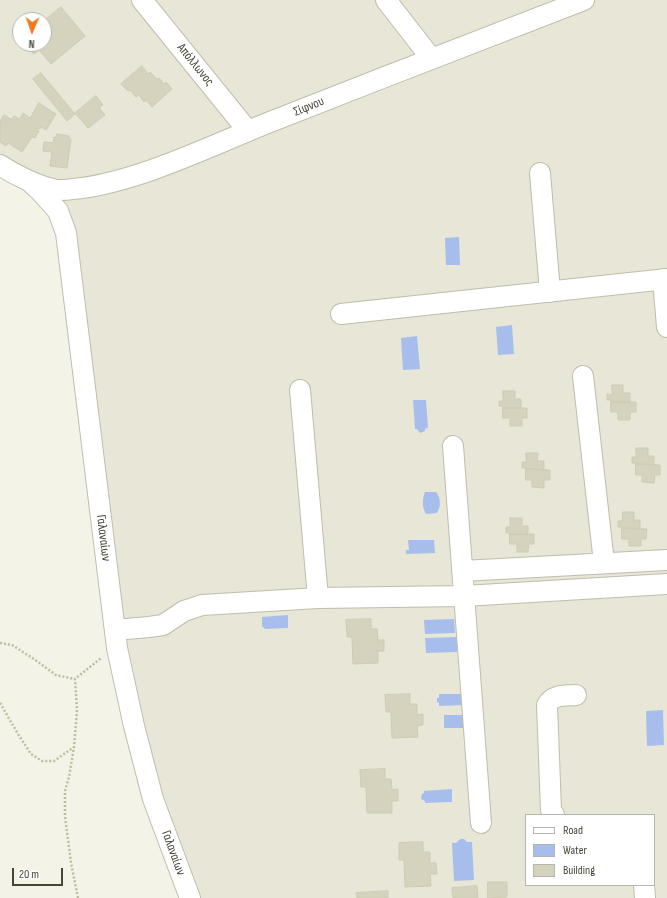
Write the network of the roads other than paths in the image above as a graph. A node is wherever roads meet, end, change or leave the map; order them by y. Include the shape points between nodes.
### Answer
1 (142, 0) edge
2 (386, 0) edge
3 (584, 0) edge
4 (431, 58) junction
5 (248, 131) junction
6 (0, 165) edge
7 (540, 173) dead end
8 (29, 181) junction
9 (665, 279) edge
10 (550, 292) junction
11 (341, 314) dead end
12 (667, 327) edge
13 (583, 376) dead end
14 (300, 390) dead end
15 (453, 446) dead end
16 (667, 560) edge
17 (604, 564) junction
18 (462, 571) junction
19 (667, 584) edge
20 (464, 596) junction
21 (318, 598) junction
22 (116, 639) junction
23 (576, 695) dead end
24 (553, 814) edge
25 (481, 823) dead end
26 (644, 886) edge
27 (190, 898) edge
28 (645, 898) edge

1 - 5 street, Απόλλωνος
2 - 4 street
3 - 4 street, Σίφνου
4 - 5 street, Σίφνου
5 - 8 street, Σίφνου via 170,164 108,183 58,190
6 - 8 street
7 - 10 street
8 - 22 street, Γαλαναίων via 58,211 66,233
9 - 10 street
9 - 12 street
10 - 11 street
13 - 17 street
14 - 21 street
15 - 18 street
16 - 17 street
17 - 18 street
18 - 20 street
19 - 20 street
20 - 21 street
20 - 25 street
21 - 22 street via 202,605 184,611 163,625 149,627
22 - 27 street, Γαλαναίων via 134,726 153,799
23 - 24 street via 556,697 547,705 551,810
26 - 28 street

